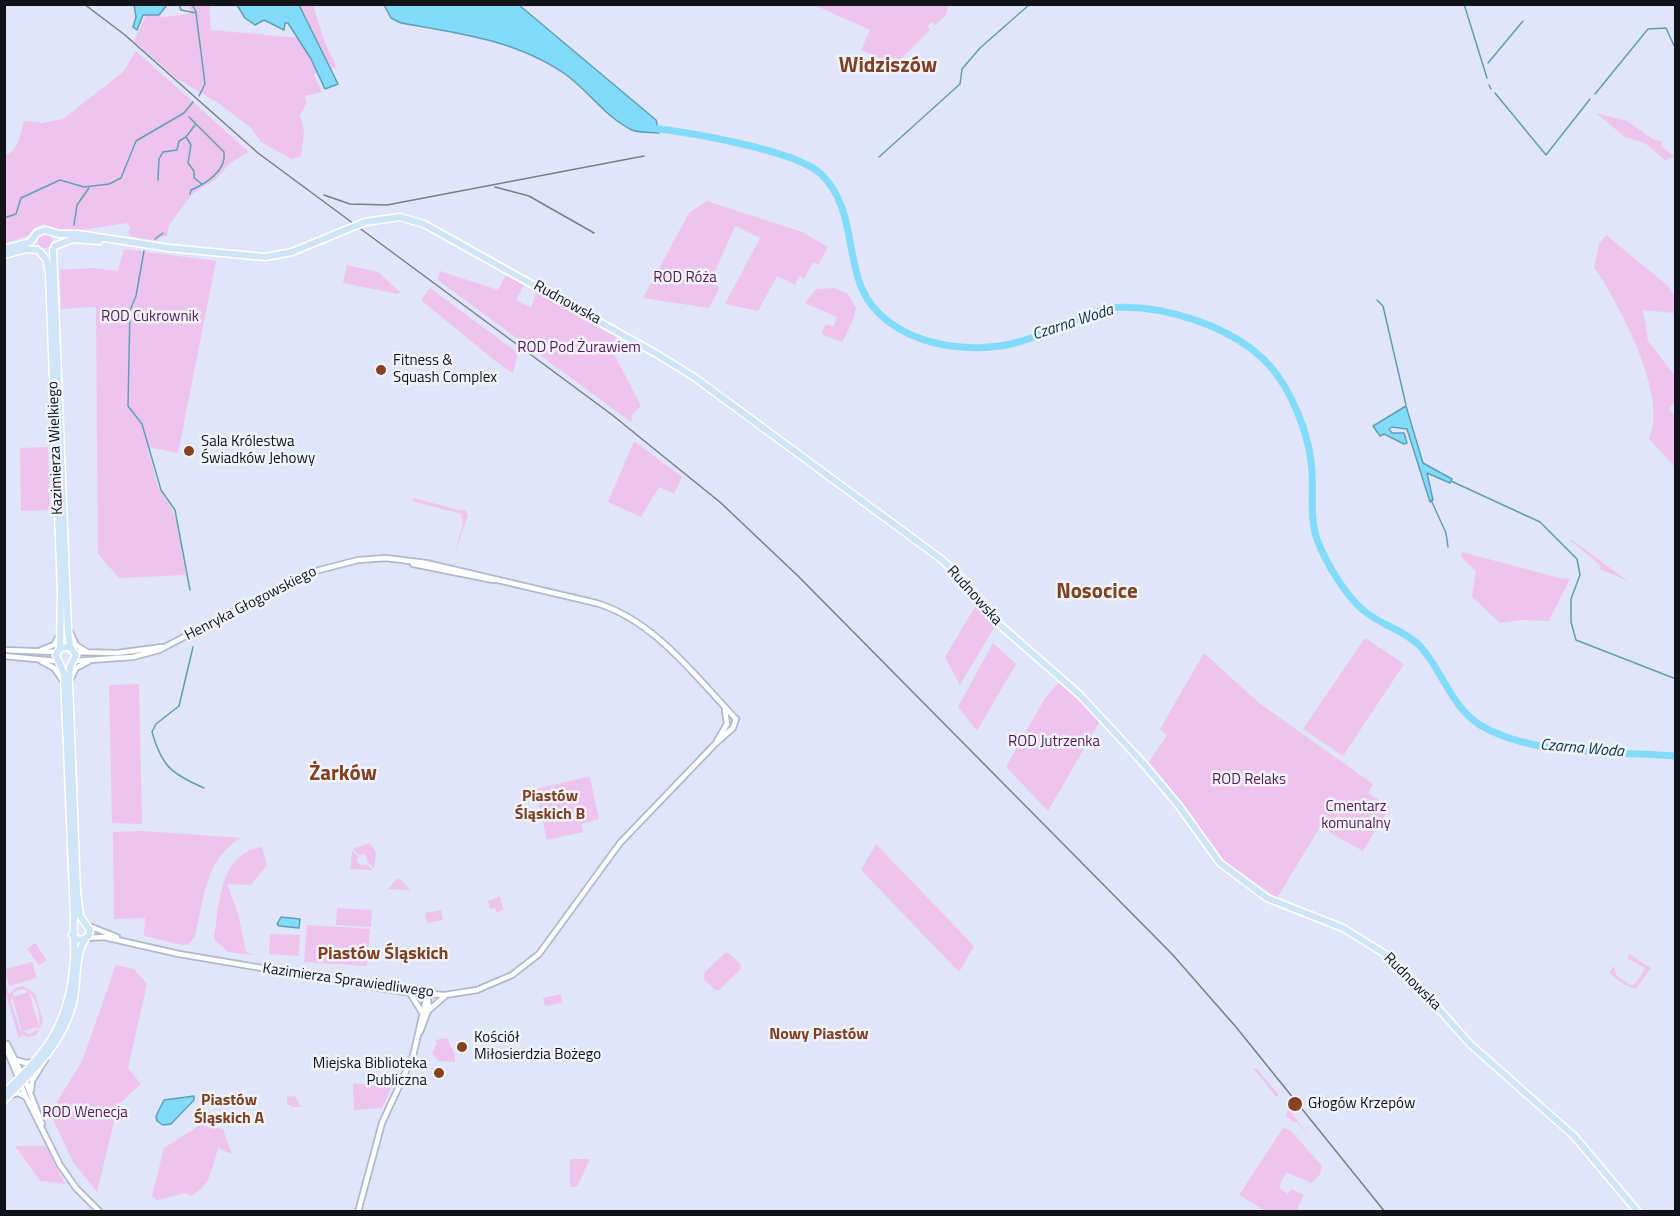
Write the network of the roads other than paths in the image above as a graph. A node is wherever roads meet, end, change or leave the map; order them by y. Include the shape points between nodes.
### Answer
1 (53, 233) junction
2 (34, 238) junction
3 (148, 245) junction
4 (54, 248) junction
5 (4, 249) edge
6 (38, 251) junction
7 (4, 255) edge
8 (65, 625) junction
9 (171, 645) junction
10 (73, 649) junction
11 (4, 650) edge
12 (58, 650) junction
13 (28, 652) junction
14 (90, 653) junction
15 (4, 656) edge
16 (30, 659) junction
17 (97, 659) junction
18 (73, 662) junction
19 (59, 663) junction
20 (67, 682) junction
21 (724, 708) junction
22 (736, 719) junction
23 (726, 726) junction
24 (716, 742) junction
25 (87, 924) junction
26 (72, 931) junction
27 (87, 938) junction
28 (125, 941) junction
29 (410, 993) junction
30 (427, 995) junction
31 (447, 995) junction
32 (428, 1011) junction
33 (421, 1012) junction
34 (419, 1033) junction
35 (4, 1042) edge
36 (43, 1059) junction
37 (16, 1060) junction
38 (22, 1080) junction
39 (31, 1093) junction
40 (6, 1096) edge
41 (26, 1097) junction
42 (45, 1133) junction
43 (100, 1212) edge
44 (358, 1212) edge
45 (1638, 1212) edge

1 - 2 main road via 41,231
1 - 3 main road, Rudnowska
1 - 4 main road
2 - 5 main road
2 - 6 main road
3 - 4 main road, Rudnowska via 77,239
3 - 45 main road, Rudnowska, bridge via 265,257 292,252 365,222 400,217 424,224 694,377 941,559 1000,625 1080,695 1142,762 1220,863 1267,898 1343,928 1392,960 1470,1044 1574,1136
4 - 6 main road via 47,253
4 - 8 main road, Kazimierza Wielkiego
6 - 7 main road via 26,249
6 - 8 main road, Kazimierza Wielkiego via 46,259 49,273
8 - 10 main road, Kazimierza Wielkiego
8 - 12 main road, Kazimierza Wielkiego
8 - 13 street via 54,645
8 - 14 street via 76,645
9 - 14 street, Henryka Głogowskiego
9 - 17 street, Henryka Głogowskiego via 140,656
9 - 21 street, Henryka Głogowskiego via 325,566 367,559 402,560 599,604 655,636
10 - 12 main road
10 - 14 street, Henryka Głogowskiego
10 - 18 main road, Kazimierza Wielkiego
11 - 13 street
12 - 13 street
12 - 19 main road, Kazimierza Wielkiego
15 - 16 street
16 - 19 street
16 - 20 street via 52,666
17 - 18 street, Henryka Głogowskiego
17 - 20 street via 79,665
18 - 19 main road
18 - 20 main road
19 - 20 main road
20 - 25 main road via 77,892 80,914
20 - 26 main road
21 - 22 street, Henryka Głogowskiego
21 - 23 street
22 - 23 street, Kazimierza Sprawiedliwego
22 - 24 street, Kazimierza Sprawiedliwego via 733,728
23 - 24 street, Kazimierza Sprawiedliwego
24 - 31 street, Kazimierza Sprawiedliwego via 620,843 534,959 485,988
25 - 26 main road via 78,922
25 - 27 main road
25 - 28 street, Kazimierza Sprawiedliwego
26 - 27 main road via 78,940
26 - 36 main road via 74,958 69,997
27 - 28 street, Kazimierza Sprawiedliwego
27 - 36 main road via 80,951 71,1011 61,1035
28 - 29 street, Kazimierza Sprawiedliwego via 179,954
29 - 30 street, Kazimierza Sprawiedliwego
29 - 33 street
30 - 31 street, Kazimierza Sprawiedliwego
30 - 32 street
30 - 33 street
31 - 32 street
32 - 34 street
33 - 34 street
34 - 44 street via 410,1065 382,1123
35 - 37 street
35 - 38 street
36 - 37 street via 26,1064
36 - 38 main road
36 - 39 street via 32,1081
37 - 38 street
38 - 39 street
38 - 40 main road
38 - 41 street
39 - 42 street
40 - 41 street
41 - 42 street
42 - 43 street via 67,1177

